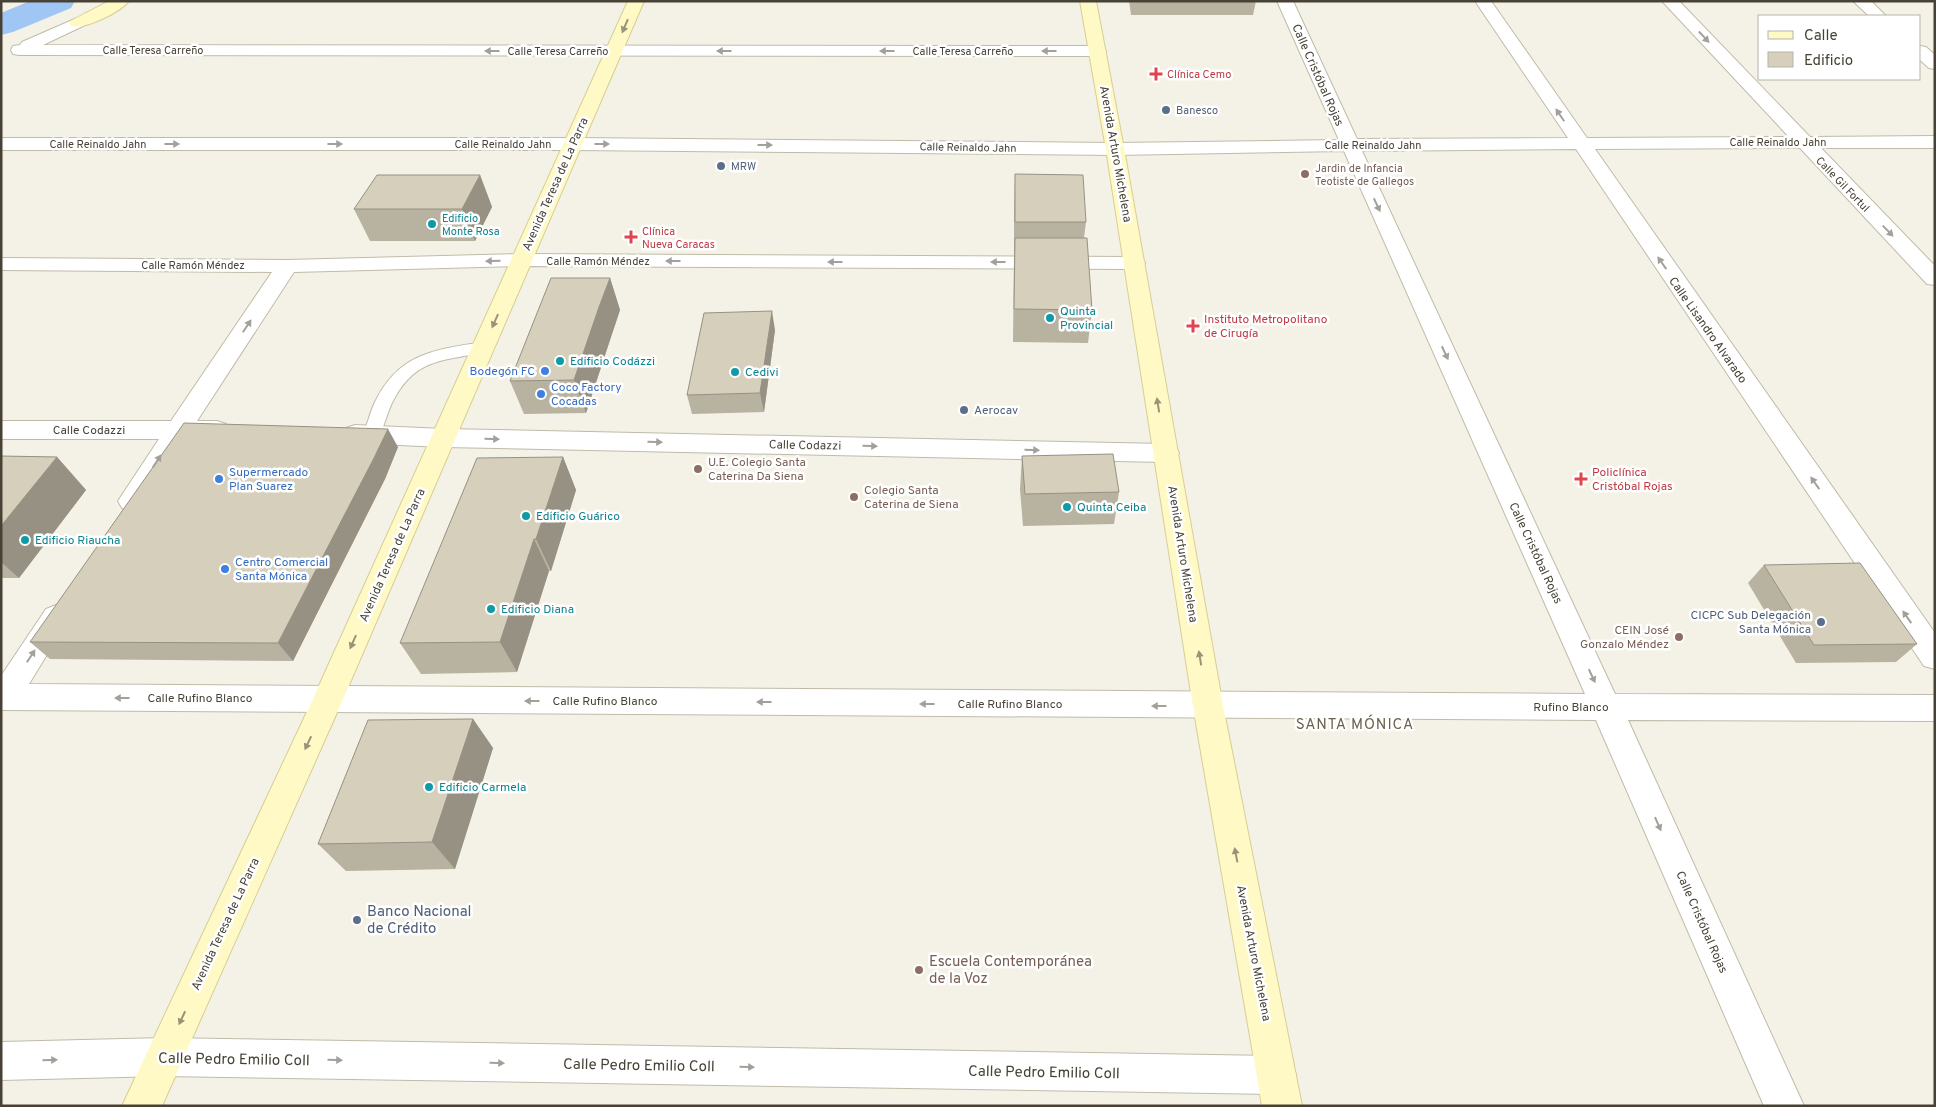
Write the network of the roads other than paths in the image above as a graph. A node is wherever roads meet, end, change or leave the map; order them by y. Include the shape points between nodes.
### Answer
1 (103, 1) edge
2 (121, 1) edge
3 (636, 1) edge
4 (1088, 1) edge
5 (1285, 1) edge
6 (1483, 1) edge
7 (1670, 1) edge
8 (1860, 1) edge
9 (1877, 15) edge
10 (77, 23) junction
11 (19, 50) junction
12 (615, 51) junction
13 (1098, 51) junction
14 (1921, 52) edge
15 (1, 56) edge
16 (1935, 64) edge
17 (1802, 142) junction
18 (1935, 142) edge
19 (1, 144) edge
20 (573, 144) junction
21 (1349, 145) junction
22 (1580, 145) junction
23 (1115, 149) junction
24 (521, 260) junction
25 (1134, 263) junction
26 (1, 264) edge
27 (287, 266) junction
28 (1935, 280) edge
29 (484, 346) junction
30 (178, 429) junction
31 (1, 430) edge
32 (236, 431) edge
33 (333, 433) edge
34 (372, 434) junction
35 (444, 438) junction
36 (1166, 453) junction
37 (118, 521) edge
38 (69, 597) edge
39 (1935, 657) edge
40 (3, 697) edge
41 (328, 699) junction
42 (1208, 706) junction
43 (1606, 707) junction
44 (1935, 708) edge
45 (164, 1057) junction
46 (1, 1061) edge
47 (1279, 1091) edge
48 (142, 1106) edge
49 (1784, 1106) edge

1 - 10 street
2 - 10 street
3 -> 12 street, Avenida Teresa de La Parra
4 - 13 street, Avenida Arturo Michelena
5 - 21 street, Calle Cristóbal Rojas
22 -> 6 street, Calle Lisandro Alvarado
7 -> 17 street, Calle Gil Fortul
8 - 9 street
10 - 11 street
12 -> 11 street, Calle Teresa Carreño
11 - 15 street
13 -> 12 street, Calle Teresa Carreño
12 - 20 street, Avenida Teresa de La Parra
13 - 23 street, Avenida Arturo Michelena
14 - 16 street
17 - 18 street, Calle Reinaldo Jahn
17 - 22 street, Calle Reinaldo Jahn
17 -> 28 street, Calle Gil Fortul
19 -> 20 street, Calle Reinaldo Jahn
20 -> 23 street, Calle Reinaldo Jahn
20 - 24 street, Avenida Teresa de La Parra
21 - 22 street, Calle Reinaldo Jahn
21 - 23 street, Calle Reinaldo Jahn
21 -> 43 street, Calle Cristóbal Rojas
39 -> 22 street, Calle Lisandro Alvarado
23 - 25 street, Avenida Arturo Michelena
25 -> 24 street, Calle Ramón Méndez
24 -> 27 street, Calle Ramón Méndez
24 -> 29 street, Avenida Teresa de La Parra
36 -> 25 street, Avenida Arturo Michelena
26 - 27 street, Calle Ramón Méndez
30 -> 27 street
29 - 34 lane via 429,357 405,370 385,400
29 - 35 street, Avenida Teresa de La Parra
30 - 31 street, Calle Codazzi
30 - 32 street, Calle Codazzi
37 -> 30 street
33 - 34 street, Calle Codazzi
34 - 35 street, Calle Codazzi
35 -> 36 street, Calle Codazzi
35 -> 41 street, Avenida Teresa de La Parra
42 -> 36 street, Avenida Arturo Michelena
40 -> 38 street
41 -> 40 street, Calle Rufino Blanco
42 -> 41 street, Calle Rufino Blanco
41 -> 45 street, Avenida Teresa de La Parra
42 - 43 street, Rufino Blanco
47 -> 42 street, Avenida Arturo Michelena
43 - 44 street, Rufino Blanco
43 -> 49 street, Calle Cristóbal Rojas
46 -> 45 street, Calle Pedro Emilio Coll
45 -> 47 street, Calle Pedro Emilio Coll
45 - 48 street, Avenida Teresa de La Parra

